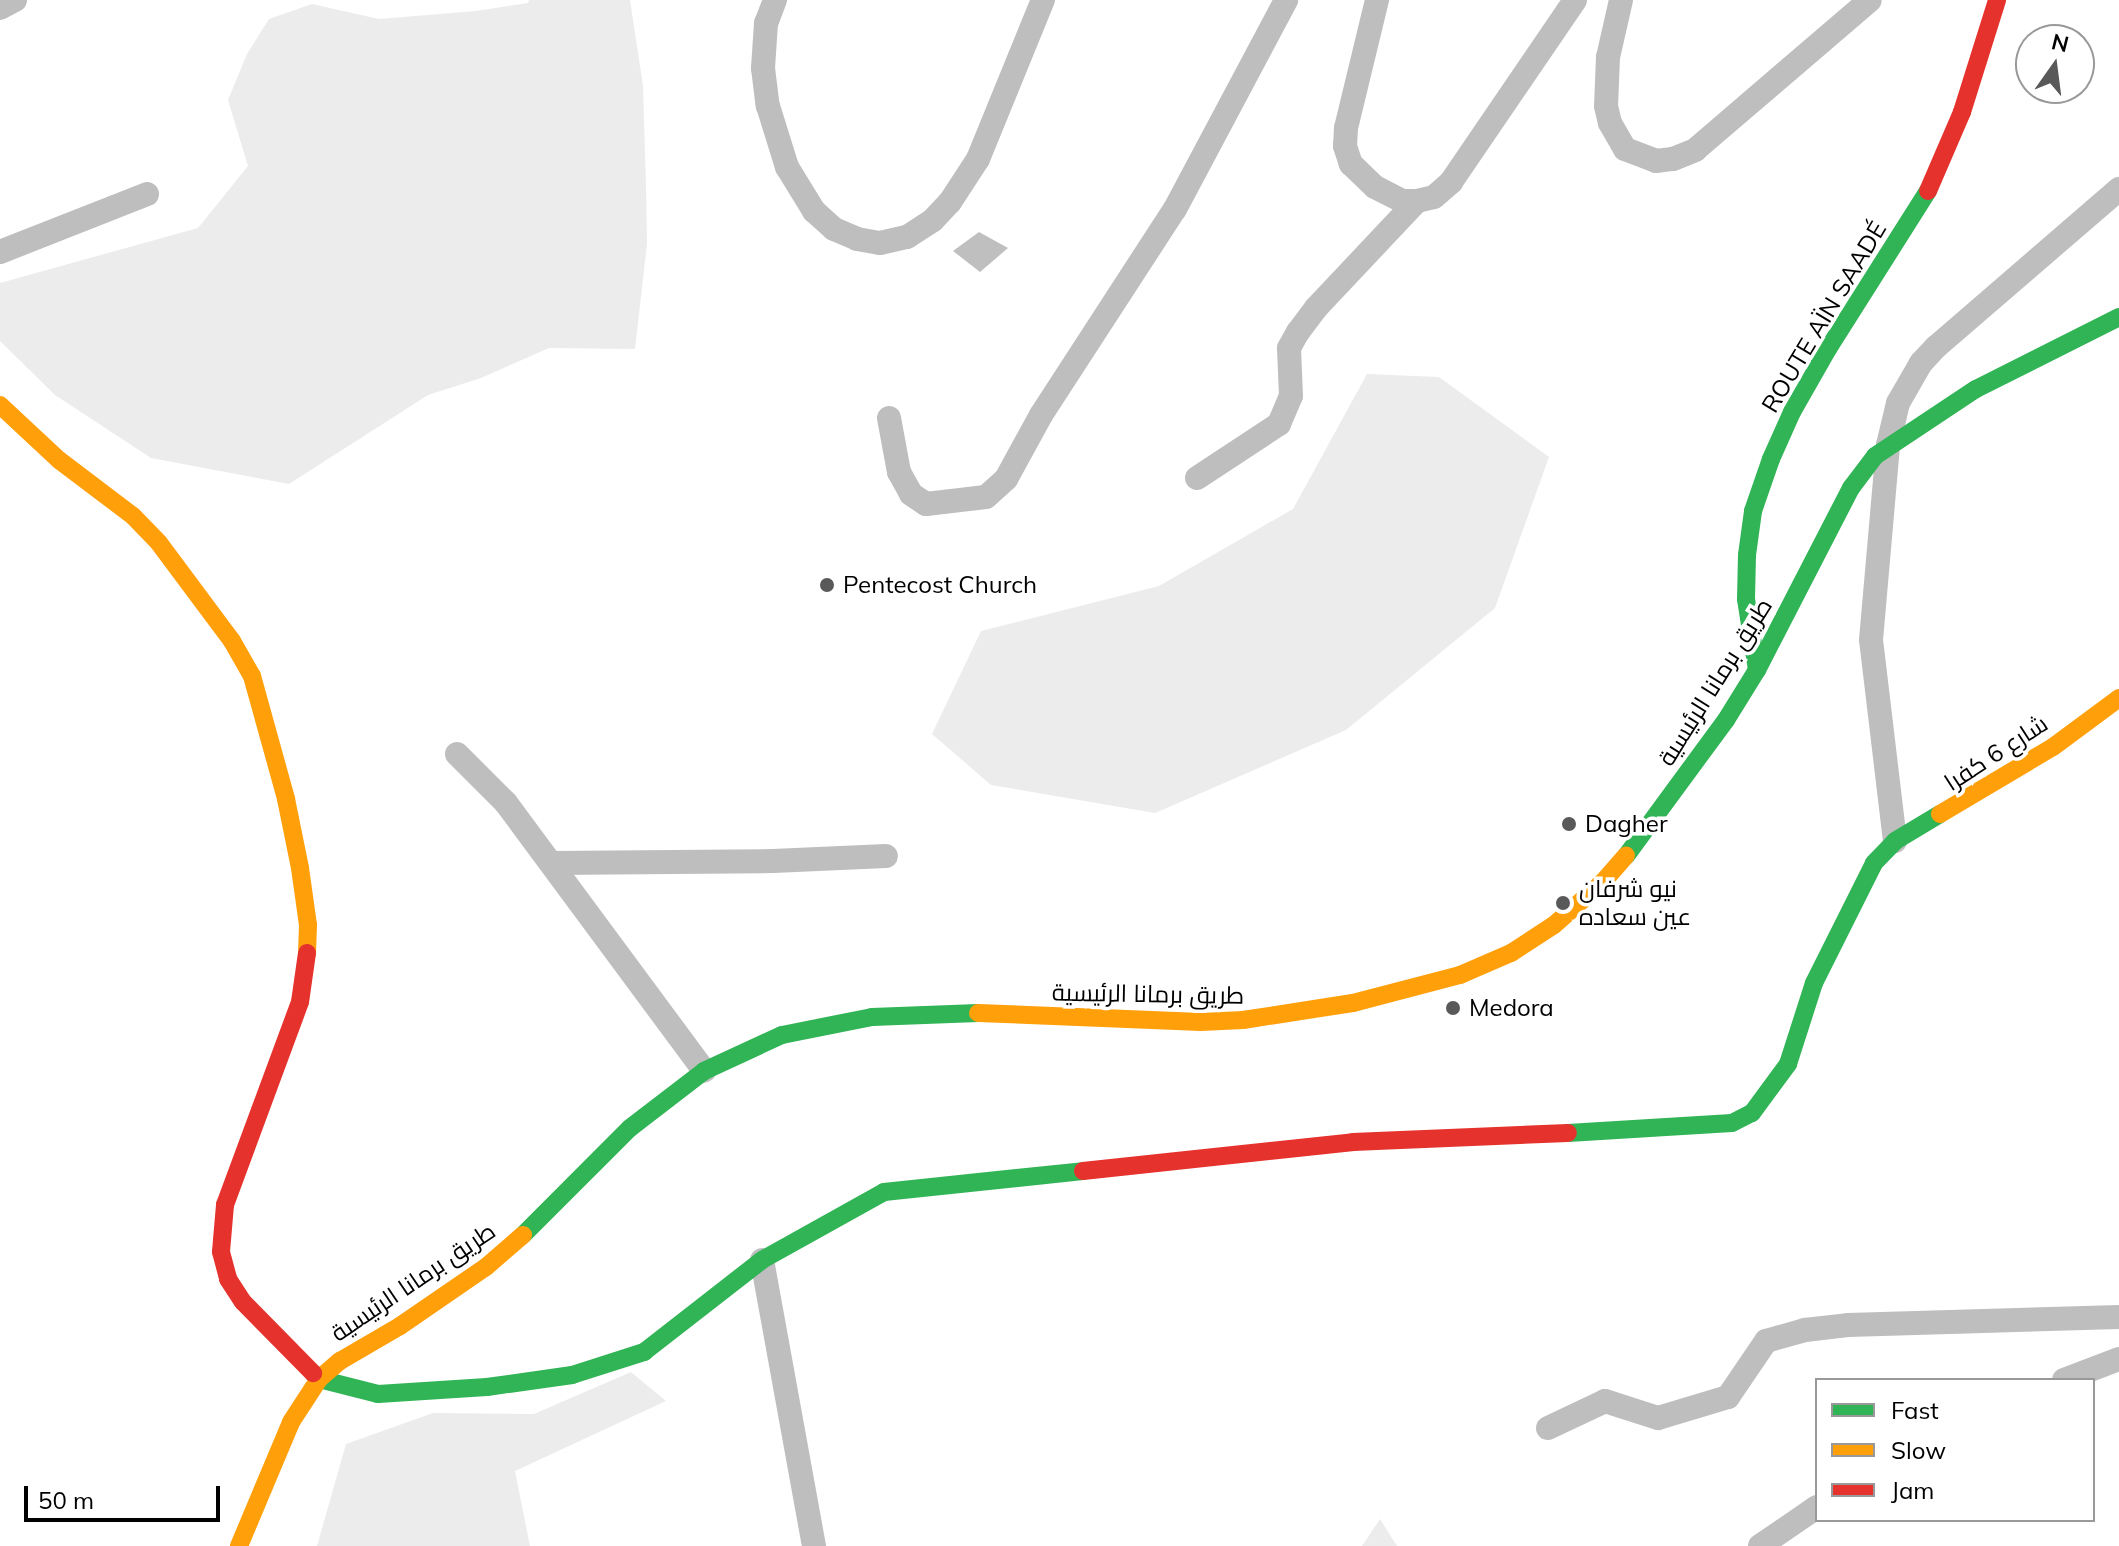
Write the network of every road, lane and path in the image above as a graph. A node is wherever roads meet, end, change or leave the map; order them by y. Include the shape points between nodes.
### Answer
1 (15, 0) edge
2 (775, 0) edge
3 (1043, 0) edge
4 (1286, 0) edge
5 (1377, 0) edge
6 (1575, 0) edge
7 (1621, 0) edge
8 (1870, 0) edge
9 (1997, 0) edge
10 (0, 8) edge
11 (2119, 189) edge
12 (147, 194) dead end
13 (1417, 201) junction
14 (0, 252) edge
15 (2119, 317) edge
16 (0, 405) edge
17 (889, 418) dead end
18 (1888, 445) junction
19 (1197, 478) dead end
20 (1757, 670) junction
21 (2119, 698) edge
22 (457, 754) dead end
23 (1895, 841) junction
24 (886, 856) dead end
25 (551, 863) junction
26 (704, 1071) junction
27 (762, 1260) junction
28 (2119, 1317) edge
29 (2119, 1359) edge
30 (2069, 1378) edge
31 (319, 1379) junction
32 (1548, 1428) dead end
33 (1815, 1508) edge
34 (239, 1546) edge
35 (814, 1546) edge
36 (1760, 1546) edge

1 - 10 street
2 - 3 street via 766,23 763,68 768,106 787,167 799,192 834,229 880,243 907,237 950,202 978,159
4 - 17 street via 1175,209 1041,415 1006,479 986,497 926,504 911,494 899,472
5 - 13 street via 1345,146 1351,164 1375,187 1403,201
6 - 13 street via 1451,182 1434,197
7 - 8 street via 1608,57 1606,106 1625,149 1656,161 1695,150
9 - 20 street, ROUTE AÏN SAADÉ via 1936,178 1828,349 1771,459 1753,511 1747,555 1746,599
11 - 18 street via 1921,363 1898,403
12 - 14 street
13 - 19 street via 1298,332 1289,348 1291,396 1279,424
15 - 18 street, طريق برمانا الرئيسية via 1976,389
16 - 31 street via 159,543 252,676 300,868 308,925 307,969 300,1002 225,1205 221,1252 228,1279 243,1302
18 - 20 street, طريق برمانا الرئيسية via 1851,488
18 - 23 street via 1871,640
20 - 26 street, طريق برمانا الرئيسية via 1642,837 1603,882 1554,925 1511,953 1460,975 1353,1003 1243,1020 969,1013 872,1017 782,1035
21 - 23 street, شارع 6 كفرا via 2053,747
22 - 25 street via 506,803
23 - 27 street, شارع 6 كفرا via 1855,895 1814,983 1788,1064 1752,1113 1732,1123 1353,1142 884,1192
24 - 25 street
25 - 26 street
26 - 31 street, طريق برمانا الرئيسية via 630,1128 486,1267
27 - 31 street, شارع 6 كفرا via 644,1352 572,1375 378,1394
27 - 35 street
28 - 32 street via 1805,1330 1766,1341 1728,1397 1658,1418 1605,1401
29 - 30 street
31 - 34 street, طريق برمانا الرئيسية via 291,1422
33 - 36 street

